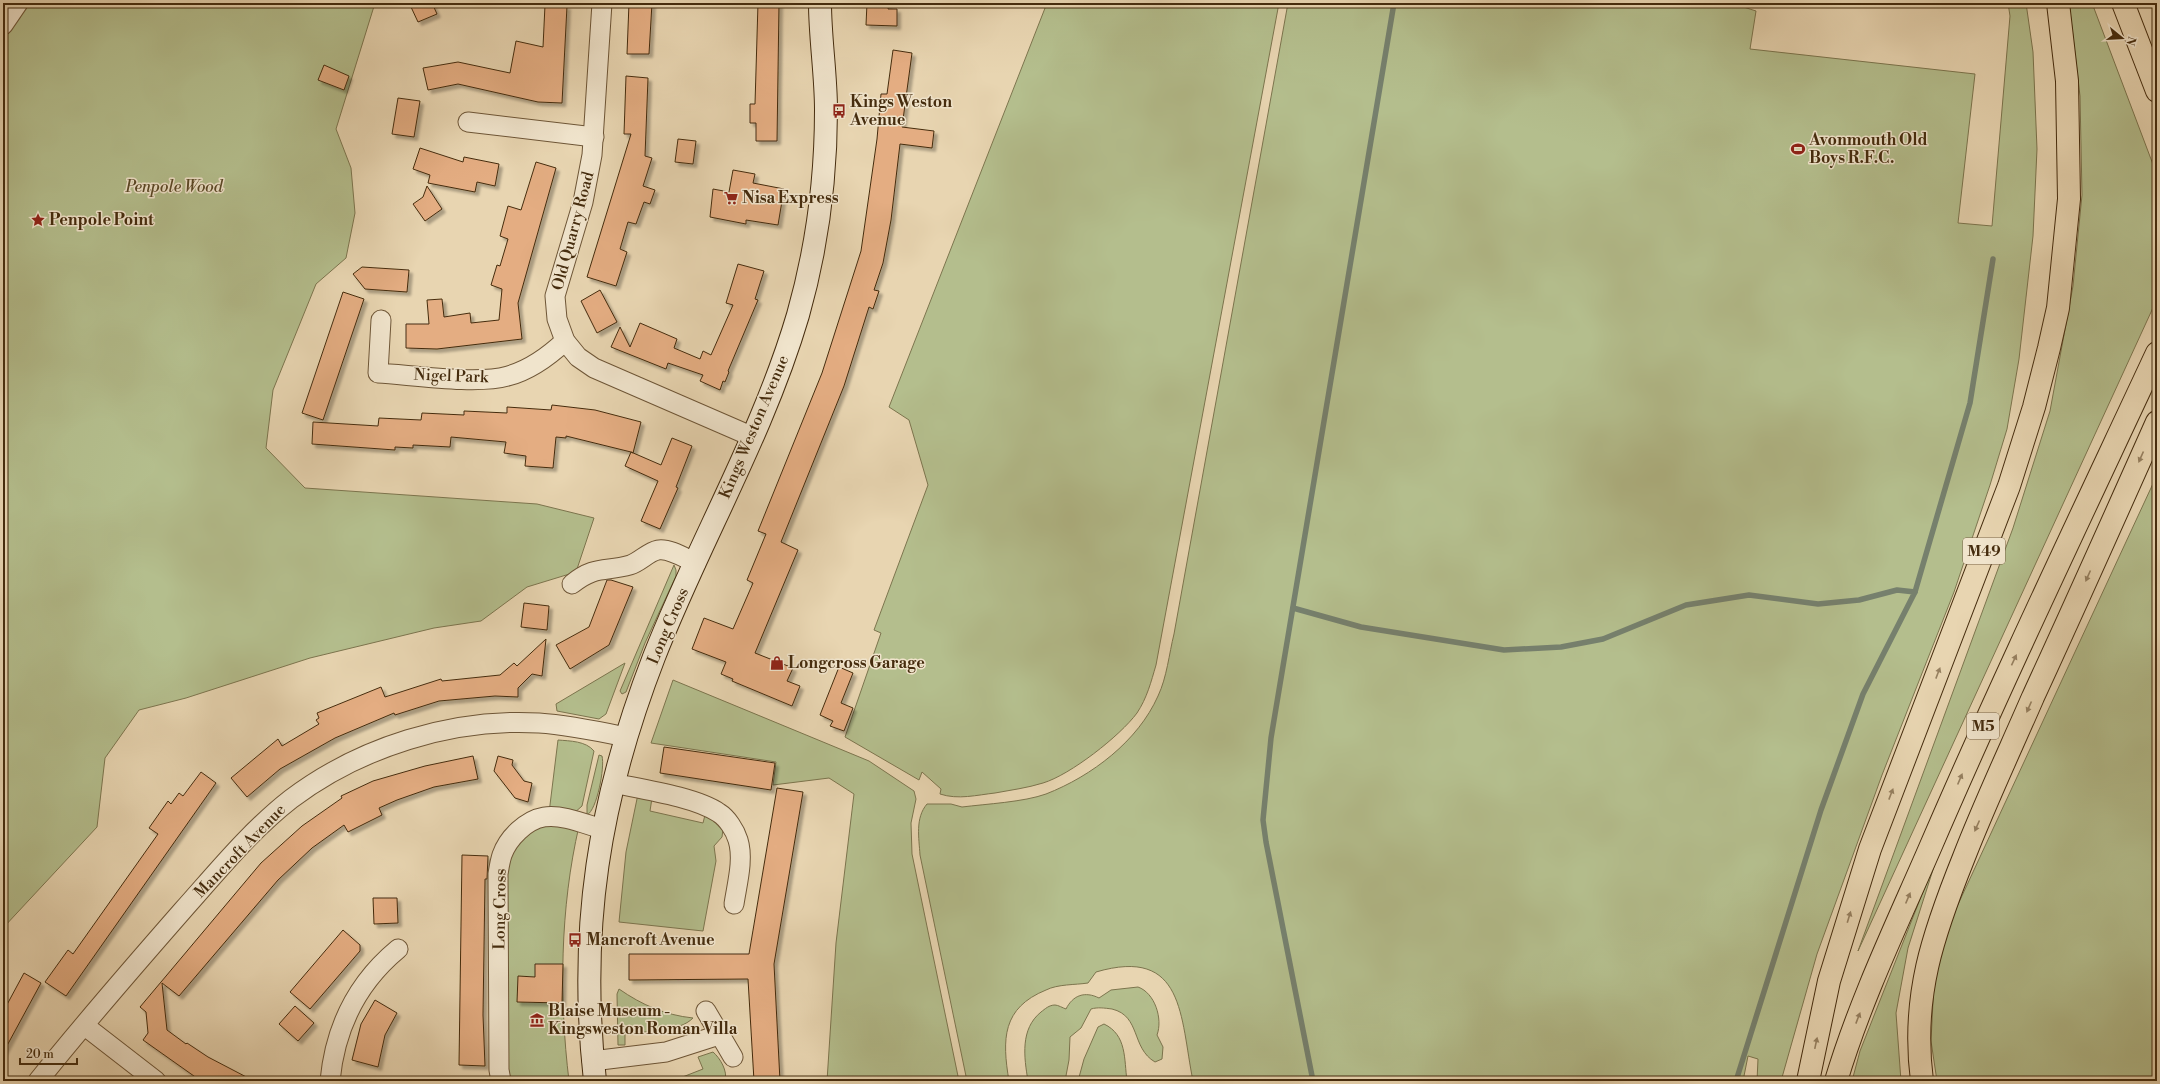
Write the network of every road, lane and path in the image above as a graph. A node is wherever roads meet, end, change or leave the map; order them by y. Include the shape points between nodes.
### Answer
1 (18, 3) edge
2 (602, 3) edge
3 (820, 3) edge
4 (2058, 3) edge
5 (2123, 3) edge
6 (3, 25) edge
7 (2157, 91) edge
8 (468, 122) dead end
9 (594, 137) junction
10 (382, 320) dead end
11 (565, 341) junction
12 (2157, 353) edge
13 (2157, 422) edge
14 (753, 437) junction
15 (696, 563) junction
16 (572, 584) dead end
17 (626, 737) junction
18 (612, 783) junction
19 (602, 829) junction
20 (734, 904) dead end
21 (398, 949) dead end
22 (706, 1011) dead end
23 (85, 1026) junction
24 (719, 1035) junction
25 (733, 1057) dead end
26 (594, 1071) edge
27 (38, 1081) edge
28 (156, 1081) edge
29 (330, 1081) edge
30 (501, 1081) edge
31 (1808, 1081) edge
32 (1836, 1081) edge
33 (1922, 1081) edge

1 - 6 street
2 - 9 street, Old Quarry Road
3 - 14 street, Kings Weston Avenue via 826,111 823,179 815,248 778,378
31 -> 4 highway, M49 via 1829,981 1870,849 2009,486 2049,348 2058,308 2069,199 2067,81
5 - 7 highway
8 - 9 street
9 - 11 street, Old Quarry Road via 583,202 555,296 557,319
10 - 11 street, Nigel Park via 378,372 499,378 546,358
11 - 14 street, Old Quarry Road via 578,357 594,368
32 -> 12 highway, M5 via 1844,1052 1869,989 1976,742
13 -> 33 highway, M5 via 2003,766 1939,920 1926,964 1920,1007 1918,1051
14 - 15 street, Kings Weston Avenue
15 - 16 street via 671,552 658,550 630,565 590,572
15 - 17 street, Long Cross via 655,656
17 - 18 street, Long Cross
17 - 23 street, Mancroft Avenue via 537,723 480,724 411,740 374,752 338,768 290,800 237,850 129,970
18 - 19 street, Long Cross
18 - 20 street via 702,804 720,813 731,825 738,840 740,862
19 - 26 street, Long Cross via 590,924 588,983
19 - 30 street, Long Cross via 564,819 544,817 523,827 502,855 498,874
21 - 29 street via 361,989 350,1009 335,1045
22 - 24 street
23 - 27 street, Mancroft Avenue
23 - 28 street
24 - 25 street
24 - 26 street

